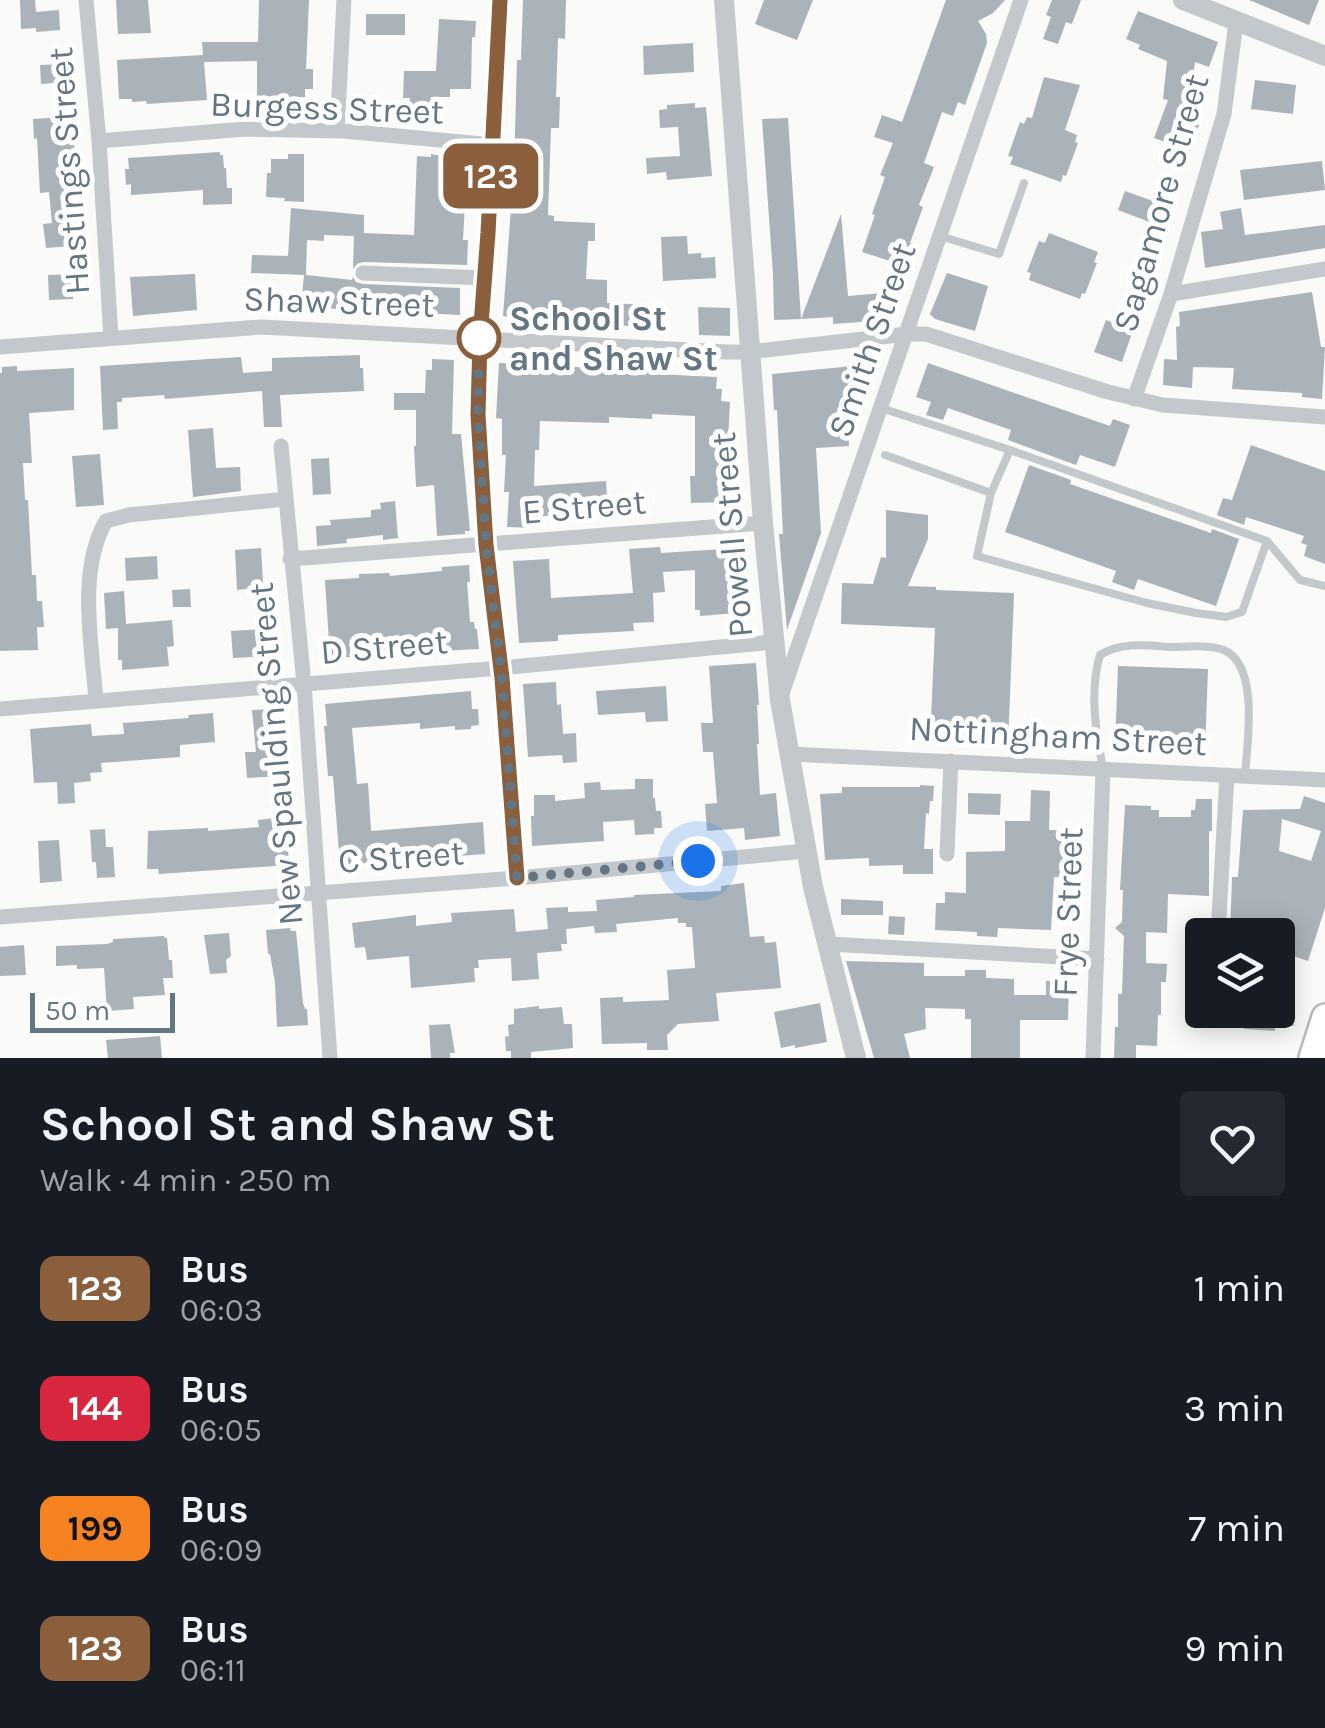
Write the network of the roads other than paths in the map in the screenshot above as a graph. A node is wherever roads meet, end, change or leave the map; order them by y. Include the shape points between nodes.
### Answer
1 (86, 0) edge
2 (344, 0) edge
3 (500, 0) edge
4 (724, 0) edge
5 (1021, 0) edge
6 (1197, 2) edge
7 (1236, 22) junction
8 (1325, 56) edge
9 (338, 132) junction
10 (99, 141) junction
11 (493, 144) junction
12 (1024, 183) dead end
13 (940, 236) junction
14 (1325, 269) edge
15 (363, 273) dead end
16 (484, 278) junction
17 (1171, 294) junction
18 (906, 334) junction
19 (111, 338) junction
20 (480, 338) junction
21 (0, 347) edge
22 (749, 352) junction
23 (1134, 399) junction
24 (881, 408) junction
25 (1325, 417) edge
26 (282, 446) dead end
27 (1010, 450) junction
28 (884, 455) dead end
29 (991, 493) junction
30 (286, 499) junction
31 (763, 523) junction
32 (1267, 541) junction
33 (486, 545) junction
34 (290, 560) junction
35 (1325, 586) edge
36 (773, 642) junction
37 (500, 668) junction
38 (304, 684) junction
39 (780, 700) junction
40 (96, 701) junction
41 (0, 709) edge
42 (788, 754) junction
43 (950, 761) junction
44 (1103, 768) junction
45 (1227, 775) junction
46 (1245, 776) junction
47 (1325, 780) edge
48 (806, 851) junction
49 (946, 854) dead end
50 (517, 878) junction
51 (318, 894) junction
52 (0, 917) edge
53 (1219, 917) dead end
54 (828, 944) junction
55 (1096, 960) junction
56 (1325, 1020) edge
57 (330, 1058) edge
58 (856, 1058) edge
59 (1093, 1058) edge
60 (1312, 1058) edge

1 - 10 street, Hastings Street
2 - 9 street
3 - 11 street
4 - 22 street, Powell Street
5 - 13 street, Smith Street
6 - 7 street
7 - 8 street
7 - 17 street, Sagamore Street via 1224,114
9 - 10 street, Burgess Street via 246,128
9 - 11 street, Burgess Street
10 - 19 street, Hastings Street
11 - 16 street
12 - 13 lane via 999,254
13 - 18 street, Smith Street
14 - 17 street
15 - 16 street
16 - 20 street
17 - 23 street, Sagamore Street
18 - 22 street, Shaw Street
18 - 23 street, Shaw Street via 942,338
18 - 24 street, Smith Street
19 - 20 street, Shaw Street via 261,326
19 - 21 street, Shaw Street
20 - 22 street, Shaw Street
20 - 33 street
22 - 31 street, Powell Street
23 - 25 street, Shaw Street
24 - 27 lane
24 - 39 street, Smith Street
26 - 30 street, New Spaulding Street
27 - 29 lane
27 - 32 lane
28 - 29 lane
29 - 32 lane via 977,556 1196,613 1226,618 1242,612
30 - 34 street, New Spaulding Street
30 - 40 street via 106,521 92,556
31 - 33 street, E Street
31 - 36 street, Powell Street
32 - 35 lane via 1300,580
33 - 34 street, E Street
33 - 37 street
34 - 38 street, New Spaulding Street
36 - 37 street, D Street
36 - 39 street, Powell Street
37 - 38 street, D Street
37 - 50 street
38 - 40 street, D Street
38 - 51 street, New Spaulding Street
39 - 42 street, Powell Street
40 - 41 street, D Street
42 - 43 street, Nottingham Street
42 - 48 street, Powell Street
43 - 44 street, Nottingham Street
43 - 49 street
44 - 45 street, Nottingham Street
44 - 46 lane via 1094,725 1100,656 1133,645 1222,649 1243,669 1248,686
44 - 55 street, Frye Street
45 - 46 street, Nottingham Street
45 - 53 street
46 - 47 street, Nottingham Street
48 - 50 street, C Street
48 - 54 street, Powell Street
50 - 51 street, C Street
51 - 52 street, C Street
51 - 57 street, New Spaulding Street
54 - 55 street
54 - 58 street, Powell Street
55 - 59 street, Frye Street
56 - 60 main road

